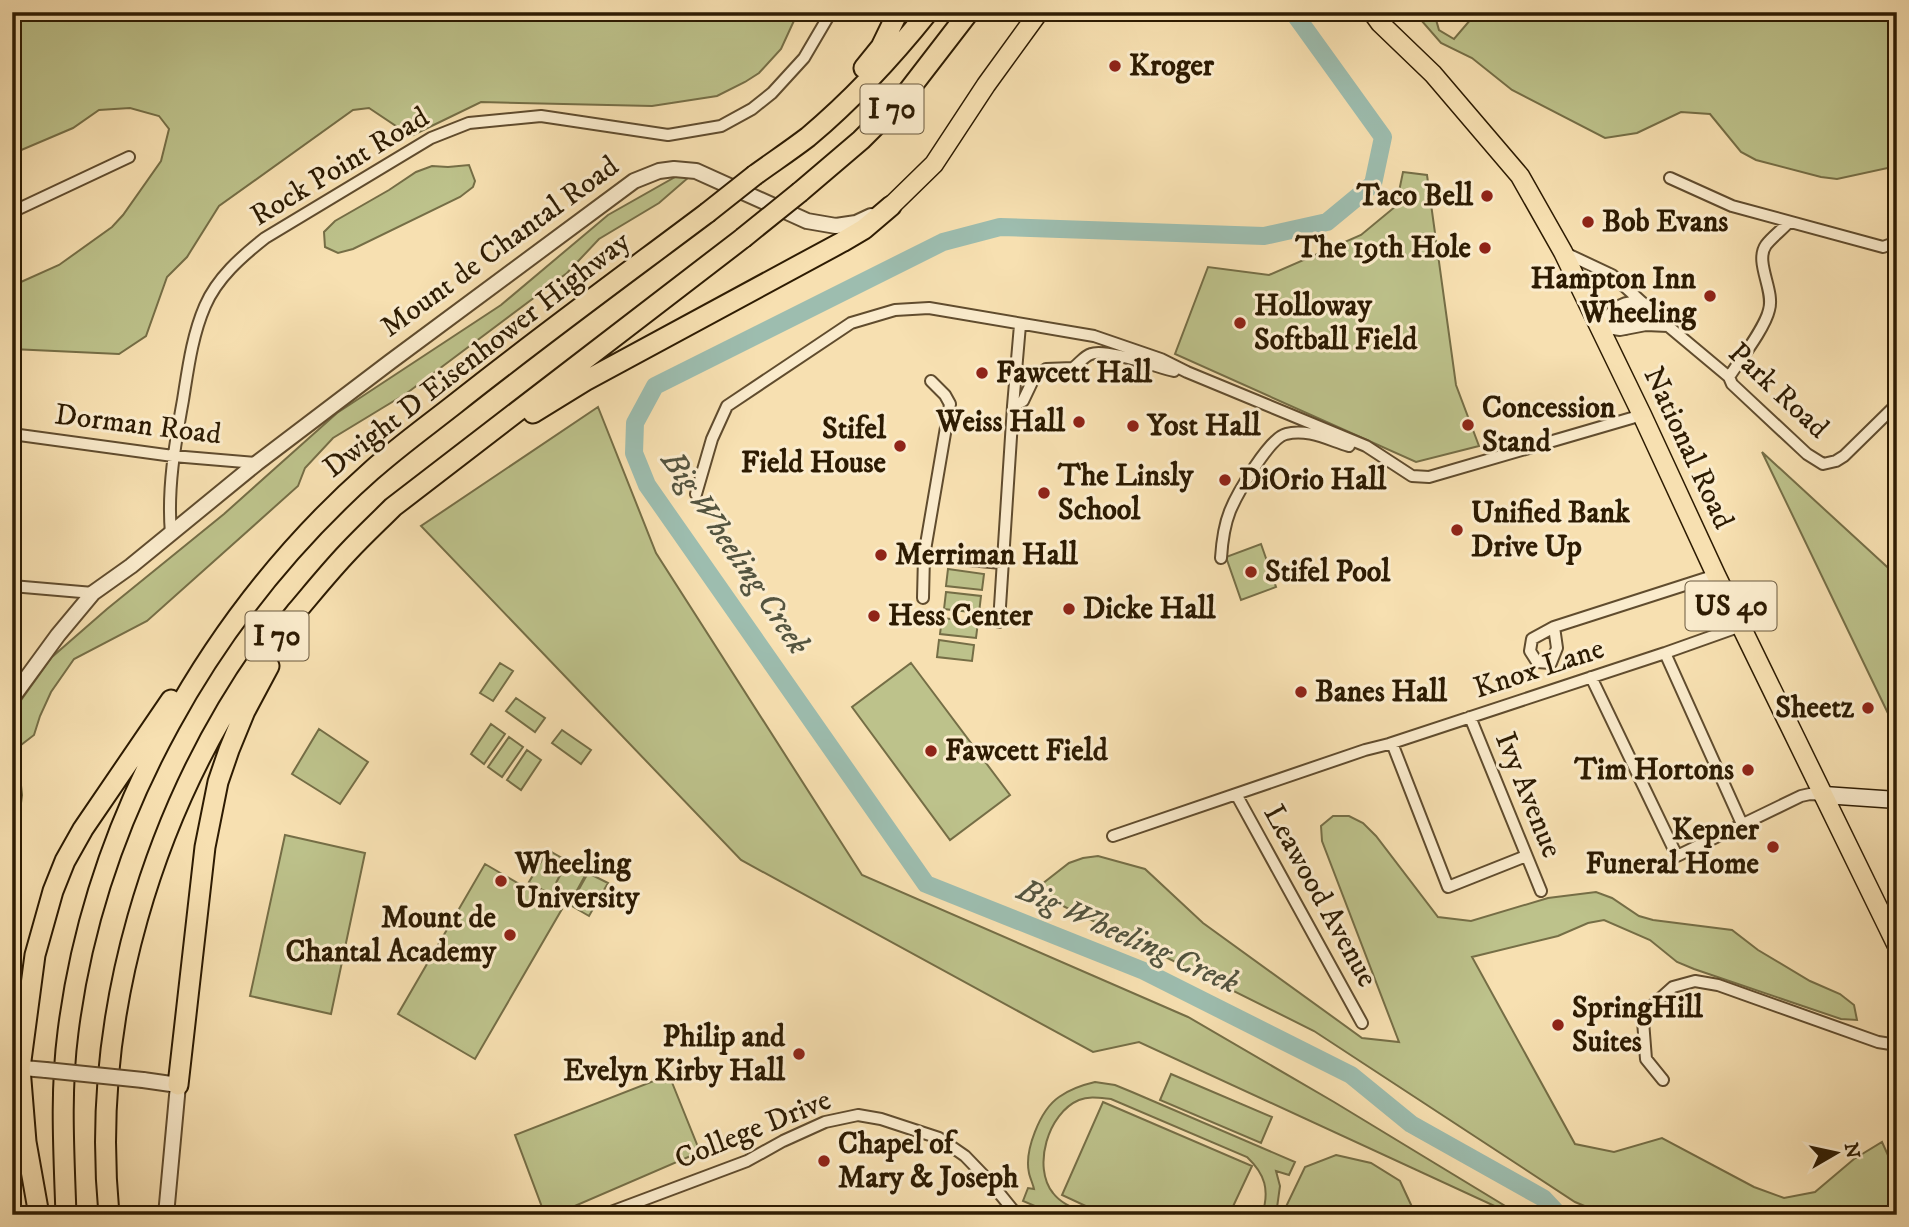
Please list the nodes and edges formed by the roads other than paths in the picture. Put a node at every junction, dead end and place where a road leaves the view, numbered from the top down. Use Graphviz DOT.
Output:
graph roads {
  1 [pos="831,12"];
  2 [pos="898,12"];
  3 [pos="928,12"];
  4 [pos="969,12"];
  5 [pos="1038,12"];
  6 [pos="1372,12"];
  7 [pos="129,157"];
  8 [pos="780,157"];
  9 [pos="1670,178"];
  10 [pos="891,206"];
  11 [pos="12,212"];
  12 [pos="1789,222"];
  13 [pos="1897,242"];
  14 [pos="1563,252"];
  15 [pos="1643,303"];
  16 [pos="1020,325"];
  17 [pos="1668,326"];
  18 [pos="1600,327"];
  19 [pos="1626,329"];
  20 [pos="1187,372"];
  21 [pos="1729,377"];
  22 [pos="931,380"];
  23 [pos="1897,404"];
  24 [pos="1013,406"];
  25 [pos="1642,415"];
  26 [pos="12,434"];
  27 [pos="173,456"];
  28 [pos="1381,456"];
  29 [pos="257,463"];
  30 [pos="443,469"];
  31 [pos="696,494"];
  32 [pos="171,534"];
  33 [pos="924,555"];
  34 [pos="1221,558"];
  35 [pos="1002,563"];
  36 [pos="1716,575"];
  37 [pos="12,586"];
  38 [pos="93,593"];
  39 [pos="308,598"];
  40 [pos="923,598"];
  41 [pos="999,622"];
  42 [pos="1741,626"];
  43 [pos="1554,627"];
  44 [pos="1665,653"];
  45 [pos="199,672"];
  46 [pos="1591,677"];
  47 [pos="12,698"];
  48 [pos="1470,717"];
  49 [pos="1392,743"];
  50 [pos="1236,794"];
  51 [pos="1824,795"];
  52 [pos="1897,800"];
  53 [pos="1742,824"];
  54 [pos="1113,836"];
  55 [pos="1526,856"];
  56 [pos="1541,891"];
  57 [pos="1897,946"];
  58 [pos="1362,1023"];
  59 [pos="1897,1045"];
  60 [pos="16,1068"];
  61 [pos="1663,1080"];
  62 [pos="178,1086"];
  63 [pos="39,1215"];
  64 [pos="66,1215"];
  65 [pos="109,1215"];
  66 [pos="166,1215"];
  67 [pos="603,1215"];
  68 [pos="1017,1215"];
  1 -- 27 [label="street, Rock Point Road"];
  2 -- 8 [label="highway"];
  3 -- 8 [label="highway, Dwight D Eisenhower Highway / I 70"];
  4 -- 30 [label="highway, I 70, bridge"];
  5 -- 10 [label="main road, Mount de Chantal Road"];
  6 -- 14 [label="main road, National Road / US 40"];
  7 -- 11 [label="street"];
  8 -- 45 [label="highway, Dwight D Eisenhower Highway / I 70, bridge"];
  9 -- 12 [label="street"];
  10 -- 29 [label="street, Mount de Chantal Road"];
  10 -- 30 [label="highway"];
  12 -- 13 [label="street"];
  12 -- 21 [label="street"];
  14 -- 15 [label="street, Park Road"];
  14 -- 18 [label="main road, National Road / US 40"];
  15 -- 17 [label="street, Park Road"];
  15 -- 18 [label="street"];
  15 -- 19 [label="street"];
  16 -- 20 [label="street"];
  16 -- 24 [label="street"];
  16 -- 31 [label="street"];
  17 -- 19 [label="street"];
  17 -- 21 [label="street, Park Road"];
  18 -- 19 [label="street"];
  18 -- 25 [label="main road, National Road / US 40"];
  20 -- 24 [label="street"];
  20 -- 28 [label="street"];
  21 -- 23 [label="street, Park Road"];
  22 -- 33 [label="street"];
  24 -- 35 [label="street"];
  25 -- 28 [label="street"];
  25 -- 36 [label="main road, National Road / US 40"];
  26 -- 27 [label="street, Dorman Road"];
  27 -- 29 [label="street, Dorman Road"];
  27 -- 32 [label="street, Rock Point Road"];
  28 -- 34 [label="street"];
  29 -- 32 [label="street, Mount de Chantal Road"];
  30 -- 39 [label="highway, I 70"];
  32 -- 38 [label="street, Mount de Chantal Road"];
  33 -- 35 [label="street"];
  33 -- 40 [label="street"];
  35 -- 41 [label="street"];
  36 -- 42 [label="main road, National Road / US 40"];
  36 -- 43 [label="street"];
  37 -- 38 [label="street"];
  38 -- 47 [label="street, Mount de Chantal Road"];
  39 -- 62 [label="highway"];
  39 -- 65 [label="highway, I 70"];
  42 -- 44 [label="street, Knox Lane"];
  42 -- 51 [label="main road, National Road / US 40"];
  44 -- 46 [label="street, Knox Lane"];
  44 -- 53 [label="street"];
  45 -- 60 [label="highway"];
  45 -- 64 [label="highway, Dwight D Eisenhower Highway / I 70"];
  46 -- 48 [label="street, Knox Lane"];
  46 -- 53 [label="street"];
  48 -- 49 [label="street, Knox Lane"];
  48 -- 55 [label="street, Ivy Avenue"];
  49 -- 50 [label="street, Knox Lane"];
  49 -- 55 [label="street"];
  50 -- 54 [label="street, Knox Lane"];
  50 -- 58 [label="street, Leawood Avenue"];
  51 -- 52 [label="main road"];
  51 -- 53 [label="street"];
  51 -- 57 [label="main road, National Road / US 40"];
  55 -- 56 [label="street, Ivy Avenue"];
  59 -- 61 [label="street"];
  60 -- 62 [label="street, bridge"];
  60 -- 63 [label="highway"];
  62 -- 66 [label="street"];
  67 -- 68 [label="street, College Drive"];
}
